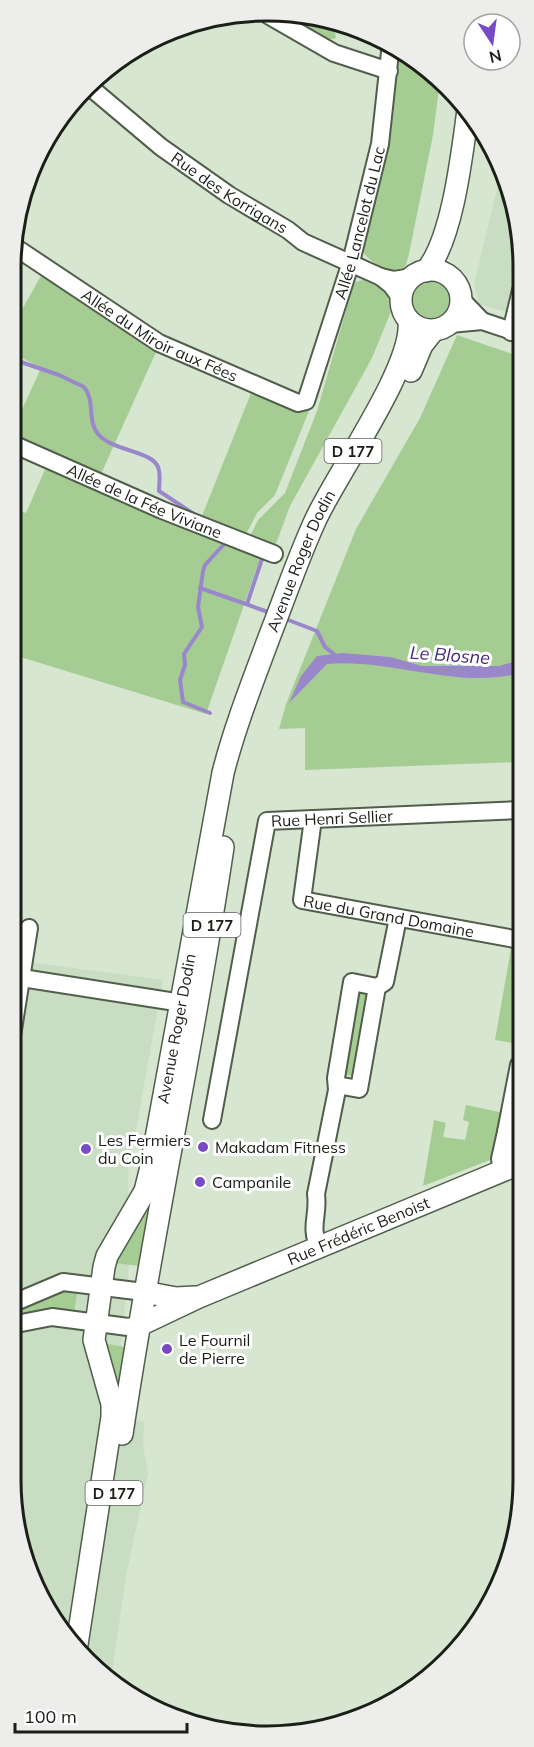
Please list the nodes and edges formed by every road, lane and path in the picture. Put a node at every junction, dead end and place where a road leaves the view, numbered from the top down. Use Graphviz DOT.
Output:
graph roads {
  1 [pos="280,22"];
  2 [pos="390,54"];
  3 [pos="389,71"];
  4 [pos="95,91"];
  5 [pos="466,122"];
  6 [pos="478,140"];
  7 [pos="22,252"];
  8 [pos="351,262"];
  9 [pos="419,274"];
  10 [pos="381,277"];
  11 [pos="453,279"];
  12 [pos="401,298"];
  13 [pos="461,299"];
  14 [pos="409,321"];
  15 [pos="482,321"];
  16 [pos="441,327"];
  17 [pos="513,332"];
  18 [pos="309,398"];
  19 [pos="21,448"];
  20 [pos="274,554"];
  21 [pos="298,581"];
  22 [pos="265,669"];
  23 [pos="513,810"];
  24 [pos="313,819"];
  25 [pos="398,918"];
  26 [pos="29,928"];
  27 [pos="513,939"];
  28 [pos="22,978"];
  29 [pos="21,984"];
  30 [pos="377,987"];
  31 [pos="182,1003"];
  32 [pos="337,1085"];
  33 [pos="513,1096"];
  34 [pos="212,1120"];
  35 [pos="513,1166"];
  36 [pos="513,1166"];
  37 [pos="319,1248"];
  38 [pos="101,1287"];
  39 [pos="144,1292"];
  40 [pos="199,1297"];
  41 [pos="21,1300"];
  42 [pos="95,1322"];
  43 [pos="21,1323"];
  44 [pos="140,1325"];
  45 [pos="78,1637"];
  46 [pos="90,1650"];
  1 -- 3 [label="street"];
  2 -- 3 [label="street, Allée Lancelot du Lac"];
  3 -- 8 [label="street, Allée Lancelot du Lac"];
  4 -- 8 [label="street, Rue des Korrigans"];
  5 -- 9 [label="main road"];
  6 -- 11 [label="main road"];
  7 -- 18 [label="street, Allée du Miroir aux Fées"];
  8 -- 10 [label="street, Rue des Korrigans"];
  8 -- 18 [label="street, Allée Lancelot du Lac"];
  9 -- 10 [label="street, Rue des Korrigans"];
  9 -- 11 [label="main road"];
  9 -- 12 [label="main road"];
  10 -- 12 [label="street, Rue des Korrigans"];
  11 -- 13 [label="main road"];
  12 -- 14 [label="main road"];
  13 -- 15 [label="street"];
  13 -- 16 [label="main road"];
  14 -- 16 [label="main road"];
  14 -- 21 [label="main road, Avenue Roger Dodin / D 177"];
  15 -- 16 [label="street"];
  15 -- 17 [label="street"];
  16 -- 21 [label="main road, Avenue Roger Dodin / D 177"];
  19 -- 20 [label="street, Allée de la Fée Viviane"];
  21 -- 22 [label="main road, Avenue Roger Dodin"];
  22 -- 31 [label="main road, Avenue Roger Dodin / D 177"];
  22 -- 39 [label="main road, Avenue Roger Dodin / D 177"];
  23 -- 24 [label="street, Rue Henri Sellier"];
  24 -- 25 [label="street, Rue du Grand Domaine"];
  24 -- 34 [label="street, Rue Henri Sellier"];
  25 -- 27 [label="street, Rue du Grand Domaine"];
  25 -- 30 [label="street"];
  26 -- 28 [label="street"];
  28 -- 29 [label="street"];
  28 -- 31 [label="street"];
  30 -- 32 [label="street"];
  30 -- 32 [label="street"];
  31 -- 38 [label="main road, Avenue Roger Dodin / D 177"];
  32 -- 37 [label="street"];
  33 -- 35 [label="street"];
  36 -- 37 [label="main road, Rue Frédéric Benoist"];
  37 -- 40 [label="main road, Rue Frédéric Benoist"];
  38 -- 39 [label="street"];
  38 -- 41 [label="street"];
  38 -- 42 [label="main road, Avenue Roger Dodin / D 177"];
  39 -- 40 [label="main road, Rue Frédéric Benoist"];
  39 -- 44 [label="main road, Avenue Roger Dodin / D 177"];
  40 -- 44 [label="main road, Rue Frédéric Benoist"];
  42 -- 43 [label="street"];
  42 -- 44 [label="street"];
  42 -- 45 [label="main road, Avenue Roger Dodin / D 177"];
  44 -- 46 [label="main road, Avenue Roger Dodin / D 177"];
}
